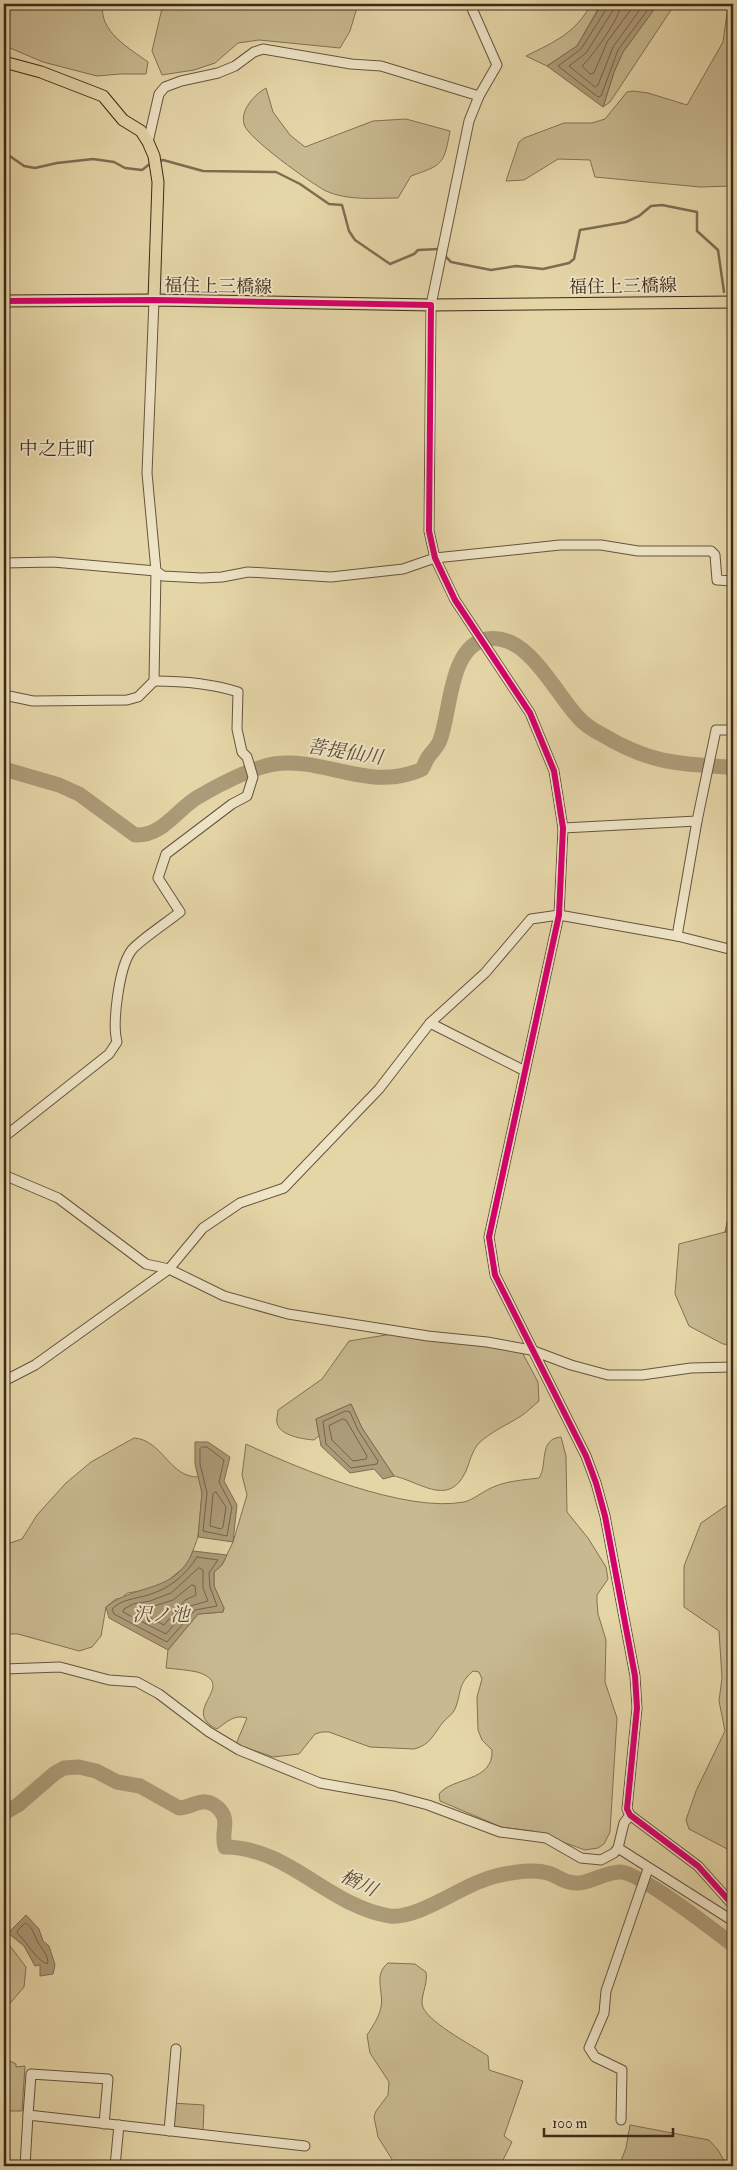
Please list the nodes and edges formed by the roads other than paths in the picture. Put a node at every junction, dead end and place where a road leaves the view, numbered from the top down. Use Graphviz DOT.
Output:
graph roads {
  1 [pos="470,4"];
  2 [pos="4,62"];
  3 [pos="479,96"];
  4 [pos="148,142"];
  5 [pos="154,300"];
  6 [pos="4,301"];
  7 [pos="733,302"];
  8 [pos="431,305"];
  9 [pos="435,558"];
  10 [pos="4,563"];
  11 [pos="156,571"];
  12 [pos="733,581"];
  13 [pos="154,681"];
  14 [pos="4,695"];
  15 [pos="733,730"];
  16 [pos="697,821"];
  17 [pos="563,828"];
  18 [pos="559,915"];
  19 [pos="677,936"];
  20 [pos="733,950"];
  21 [pos="430,1023"];
  22 [pos="525,1071"];
  23 [pos="4,1137"];
  24 [pos="4,1175"];
  25 [pos="169,1269"];
  26 [pos="531,1350"];
  27 [pos="733,1367"];
  28 [pos="4,1381"];
  29 [pos="4,1669"];
  30 [pos="630,1815"];
  31 [pos="618,1848"];
  32 [pos="648,1869"];
  33 [pos="733,1905"];
  34 [pos="733,1921"];
  35 [pos="176,2048"];
  36 [pos="28,2115"];
  37 [pos="621,2120"];
  38 [pos="104,2124"];
  39 [pos="119,2125"];
  40 [pos="169,2131"];
  41 [pos="305,2146"];
  42 [pos="24,2166"];
  43 [pos="115,2166"];
  1 -- 3 [label="street"];
  2 -- 4 [label="main road, 福住上三橋線"];
  3 -- 4 [label="street"];
  3 -- 8 [label="street"];
  4 -- 5 [label="main road, 福住上三橋線"];
  5 -- 6 [label="main road, 福住上三橋線"];
  5 -- 8 [label="main road, 福住上三橋線"];
  5 -- 11 [label="street"];
  7 -- 8 [label="main road, 福住上三橋線"];
  8 -- 9 [label="street"];
  9 -- 11 [label="street"];
  9 -- 12 [label="street"];
  9 -- 17 [label="street"];
  10 -- 11 [label="street"];
  11 -- 13 [label="street"];
  13 -- 14 [label="street"];
  13 -- 23 [label="street"];
  15 -- 16 [label="street"];
  16 -- 17 [label="street"];
  16 -- 19 [label="street"];
  17 -- 18 [label="street"];
  18 -- 19 [label="street"];
  18 -- 21 [label="street"];
  18 -- 22 [label="street"];
  19 -- 20 [label="street"];
  21 -- 22 [label="street"];
  21 -- 25 [label="street"];
  22 -- 26 [label="street"];
  24 -- 25 [label="street"];
  25 -- 26 [label="street"];
  25 -- 28 [label="street"];
  26 -- 27 [label="street"];
  26 -- 30 [label="street"];
  29 -- 31 [label="street"];
  30 -- 31 [label="street"];
  30 -- 33 [label="street"];
  31 -- 32 [label="street"];
  32 -- 34 [label="street"];
  32 -- 37 [label="street"];
  35 -- 40 [label="street"];
  36 -- 38 [label="street"];
  36 -- 38 [label="street"];
  36 -- 42 [label="street"];
  38 -- 39 [label="street"];
  39 -- 40 [label="street"];
  39 -- 43 [label="street"];
  40 -- 41 [label="street"];
}
